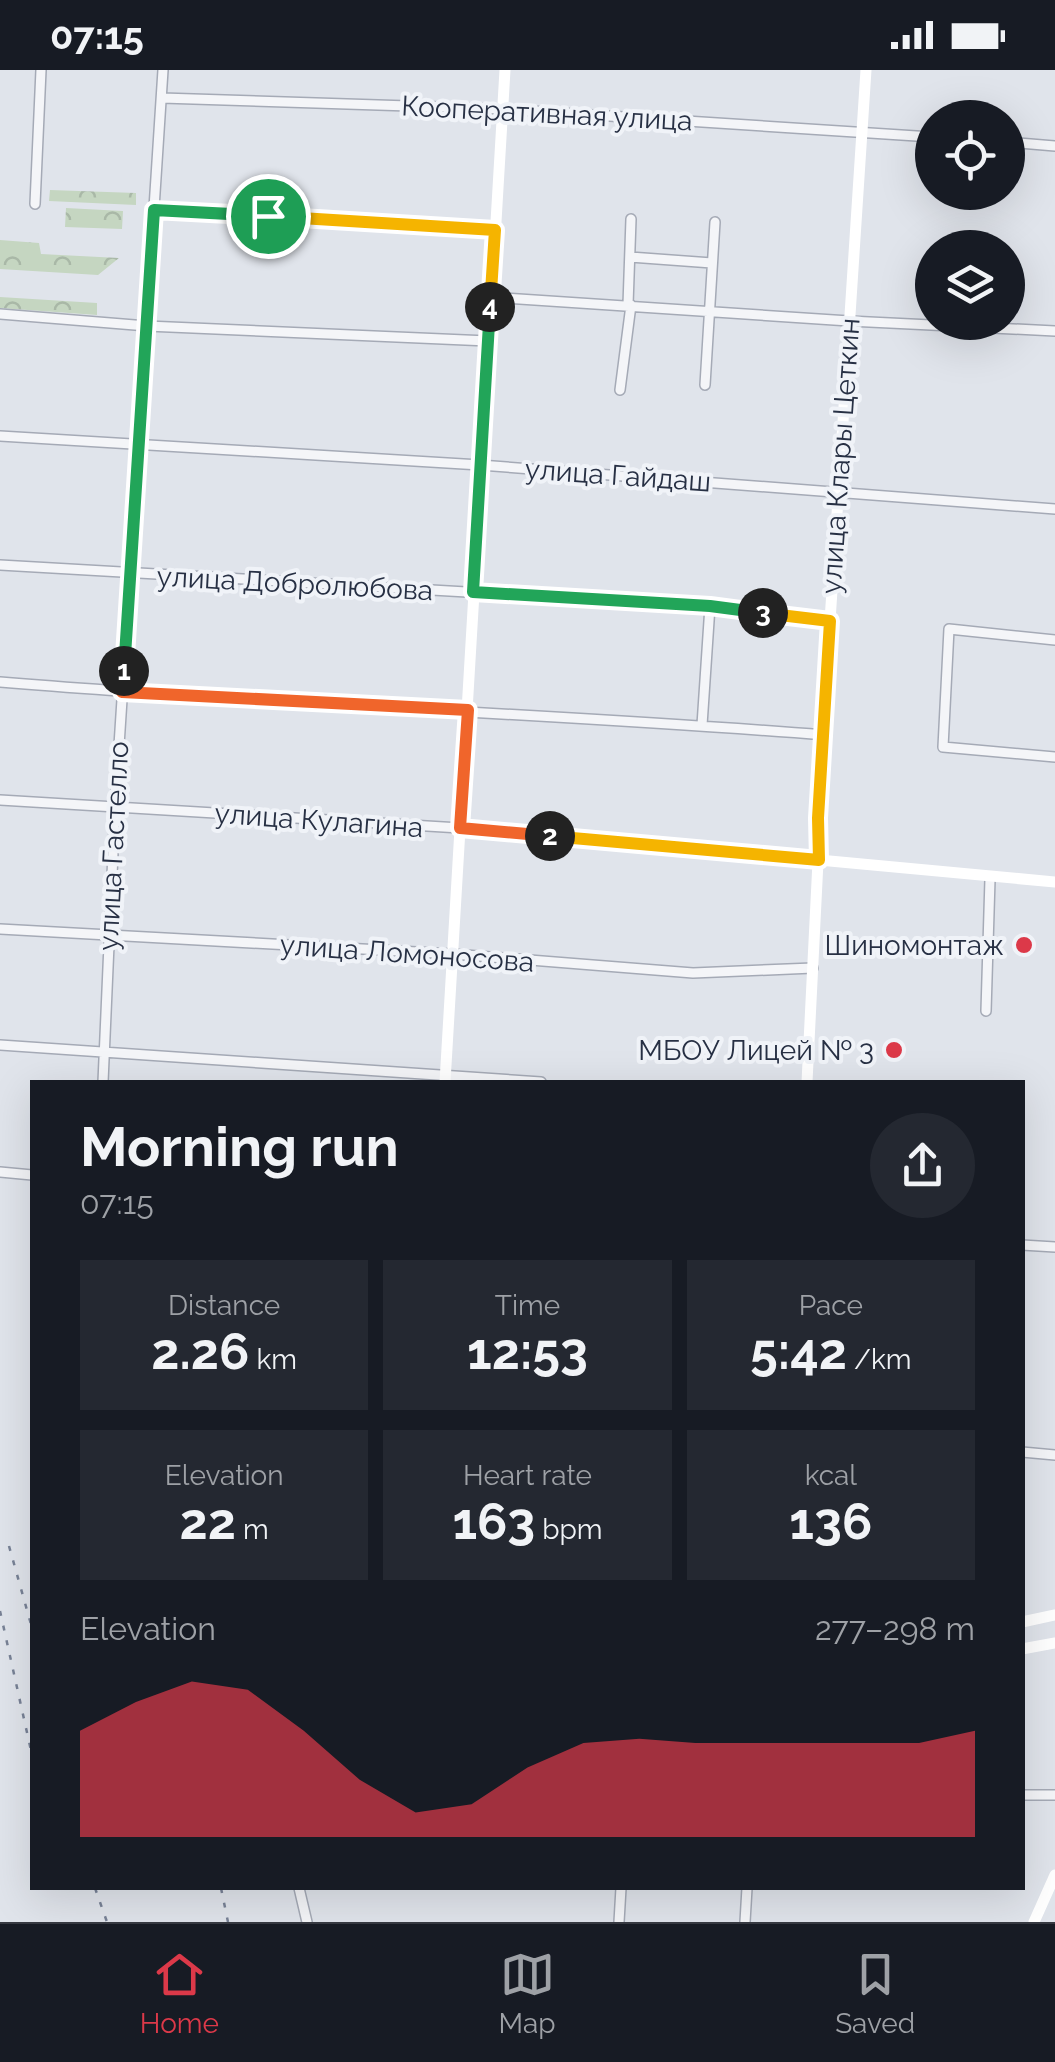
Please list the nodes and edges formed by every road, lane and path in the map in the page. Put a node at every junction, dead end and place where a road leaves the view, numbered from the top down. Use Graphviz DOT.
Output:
graph roads {
  1 [pos="41,70"];
  2 [pos="163,70"];
  3 [pos="505,70"];
  4 [pos="866,70"];
  5 [pos="162,98"];
  6 [pos="502,108"];
  7 [pos="862,132"];
  8 [pos="915,136"];
  9 [pos="1025,143"];
  10 [pos="1055,146"];
  11 [pos="35,204"];
  12 [pos="154,210"];
  13 [pos="630,218"];
  14 [pos="714,222"];
  15 [pos="495,230"];
  16 [pos="630,257"];
  17 [pos="712,263"];
  18 [pos="490,297"];
  19 [pos="630,305"];
  20 [pos="709,310"];
  21 [pos="0,314"];
  22 [pos="849,321"];
  23 [pos="147,326"];
  24 [pos="1055,331"];
  25 [pos="488,341"];
  26 [pos="705,385"];
  27 [pos="620,390"];
  28 [pos="0,436"];
  29 [pos="141,444"];
  30 [pos="480,465"];
  31 [pos="838,491"];
  32 [pos="1055,509"];
  33 [pos="0,565"];
  34 [pos="129,575"];
  35 [pos="473,592"];
  36 [pos="710,606"];
  37 [pos="830,621"];
  38 [pos="1055,640"];
  39 [pos="0,682"];
  40 [pos="122,692"];
  41 [pos="468,710"];
  42 [pos="702,725"];
  43 [pos="824,735"];
  44 [pos="1055,757"];
  45 [pos="0,800"];
  46 [pos="115,807"];
  47 [pos="460,828"];
  48 [pos="819,860"];
  49 [pos="990,878"];
  50 [pos="1055,882"];
  51 [pos="0,929"];
  52 [pos="108,935"];
  53 [pos="453,954"];
  54 [pos="813,968"];
  55 [pos="986,1011"];
  56 [pos="0,1045"];
  57 [pos="102,1052"];
  58 [pos="446,1078"];
  59 [pos="103,1080"];
  60 [pos="494,1080"];
  61 [pos="807,1080"];
  62 [pos="0,1172"];
  63 [pos="30,1175"];
  64 [pos="1025,1244"];
  65 [pos="1055,1247"];
  66 [pos="1025,1452"];
  67 [pos="1055,1455"];
  68 [pos="1055,1616"];
  69 [pos="1025,1621"];
  70 [pos="1055,1643"];
  71 [pos="1025,1648"];
  72 [pos="1025,1794"];
  73 [pos="1055,1795"];
  74 [pos="1055,1874"];
  75 [pos="299,1890"];
  76 [pos="622,1890"];
  77 [pos="747,1890"];
  78 [pos="307,1922"];
  79 [pos="619,1922"];
  80 [pos="744,1922"];
  81 [pos="1034,1922"];
  1 -- 11 [label="street"];
  2 -- 5 [label="street, улица Гастелло"];
  3 -- 6 [label="street"];
  4 -- 7 [label="street, улица Клары Цеткин"];
  5 -- 6 [label="street, Кооперативная улица"];
  5 -- 12 [label="street, улица Гастелло"];
  6 -- 7 [label="street, Кооперативная улица"];
  6 -- 15 [label="street"];
  7 -- 8 [label="street, Кооперативная улица"];
  7 -- 22 [label="street, улица Клары Цеткин"];
  9 -- 10 [label="street"];
  12 -- 15 [label="street"];
  12 -- 23 [label="street, улица Гастелло"];
  13 -- 16 [label="street"];
  14 -- 17 [label="street"];
  15 -- 18 [label="street"];
  16 -- 17 [label="street"];
  16 -- 19 [label="street"];
  17 -- 20 [label="street"];
  18 -- 19 [label="street"];
  18 -- 25 [label="street"];
  19 -- 20 [label="street"];
  19 -- 27 [label="street"];
  20 -- 22 [label="street"];
  20 -- 26 [label="street"];
  21 -- 23 [label="street"];
  22 -- 24 [label="street"];
  22 -- 31 [label="street, улица Клары Цеткин"];
  23 -- 25 [label="street"];
  23 -- 29 [label="street, улица Гастелло"];
  25 -- 30 [label="street"];
  28 -- 29 [label="street, улица Гайдаш"];
  29 -- 30 [label="street, улица Гайдаш"];
  29 -- 34 [label="street, улица Гастелло"];
  30 -- 31 [label="street, улица Гайдаш"];
  30 -- 35 [label="street"];
  31 -- 32 [label="street, улица Гайдаш"];
  31 -- 37 [label="street, улица Клары Цеткин"];
  33 -- 34 [label="street, улица Добролюбова"];
  34 -- 35 [label="street, улица Добролюбова"];
  34 -- 40 [label="street, улица Гастелло"];
  35 -- 36 [label="street, улица Добролюбова"];
  35 -- 41 [label="street"];
  36 -- 37 [label="street, улица Добролюбова"];
  36 -- 42 [label="street"];
  37 -- 43 [label="street, улица Клары Цеткин"];
  38 -- 44 [label="street"];
  39 -- 40 [label="street"];
  40 -- 41 [label="street"];
  40 -- 46 [label="street, улица Гастелло"];
  41 -- 42 [label="street"];
  41 -- 47 [label="street"];
  42 -- 43 [label="street"];
  43 -- 48 [label="street, улица Клары Цеткин"];
  45 -- 46 [label="street, улица Кулагина"];
  46 -- 47 [label="street, улица Кулагина"];
  46 -- 52 [label="street, улица Гастелло"];
  47 -- 48 [label="street, улица Кулагина"];
  47 -- 53 [label="street"];
  48 -- 49 [label="street, улица Кулагина"];
  48 -- 54 [label="street, улица Клары Цеткин"];
  49 -- 50 [label="street, улица Кулагина"];
  49 -- 55 [label="street"];
  51 -- 52 [label="street, улица Ломоносова"];
  52 -- 53 [label="street, улица Ломоносова"];
  52 -- 57 [label="street, улица Гастелло"];
  53 -- 54 [label="street, улица Ломоносова"];
  53 -- 58 [label="street"];
  54 -- 61 [label="street, улица Клары Цеткин"];
  56 -- 57 [label="street"];
  57 -- 58 [label="street"];
  57 -- 59 [label="street, улица Гастелло"];
  58 -- 60 [label="street"];
  62 -- 63 [label="street"];
  64 -- 65 [label="street"];
  66 -- 67 [label="street"];
  68 -- 69 [label="street"];
  70 -- 71 [label="street"];
  72 -- 73 [label="street"];
  74 -- 81 [label="street"];
  75 -- 78 [label="street"];
  76 -- 79 [label="street"];
  77 -- 80 [label="street"];
}
